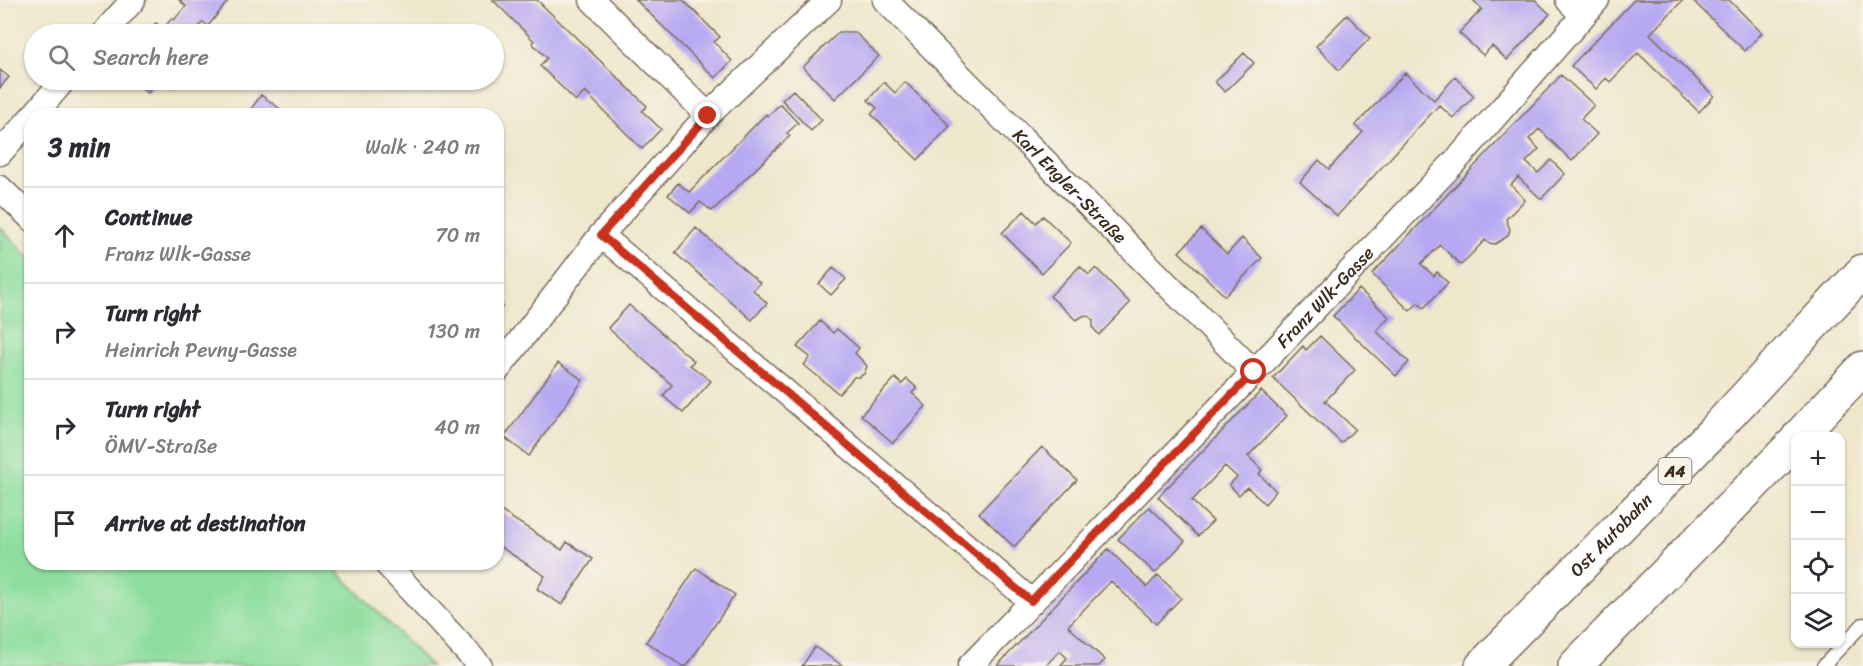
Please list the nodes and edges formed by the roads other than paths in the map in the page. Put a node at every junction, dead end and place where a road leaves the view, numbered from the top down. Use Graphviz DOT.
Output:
graph roads {
  1 [pos="133,0"];
  2 [pos="592,0"];
  3 [pos="829,0"];
  4 [pos="885,0"];
  5 [pos="1582,5"];
  6 [pos="112,24"];
  7 [pos="55,90"];
  8 [pos="39,108"];
  9 [pos="708,116"];
  10 [pos="24,125"];
  11 [pos="0,153"];
  12 [pos="0,188"];
  13 [pos="24,211"];
  14 [pos="601,235"];
  15 [pos="1863,271"];
  16 [pos="504,362"];
  17 [pos="1863,368"];
  18 [pos="1254,372"];
  19 [pos="1803,432"];
  20 [pos="1791,446"];
  21 [pos="392,570"];
  22 [pos="1031,601"];
  23 [pos="1863,624"];
  24 [pos="480,666"];
  25 [pos="969,666"];
  26 [pos="1482,666"];
  27 [pos="1575,666"];
  28 [pos="1823,666"];
  1 -- 6 [label="street"];
  2 -- 9 [label="street"];
  3 -- 9 [label="street"];
  4 -- 18 [label="street, Karl Engler-Straße"];
  5 -- 18 [label="street, Franz Wlk-Gasse"];
  7 -- 8 [label="street"];
  9 -- 14 [label="street"];
  10 -- 11 [label="street"];
  12 -- 13 [label="street"];
  14 -- 16 [label="street"];
  14 -- 22 [label="street"];
  15 -- 26 [label="highway, Ost Autobahn / A4"];
  17 -- 19 [label="highway"];
  18 -- 22 [label="street, Franz Wlk-Gasse"];
  20 -- 27 [label="highway"];
  21 -- 24 [label="street"];
  22 -- 25 [label="street, Franz Wlk-Gasse"];
  23 -- 28 [label="lane"];
}
